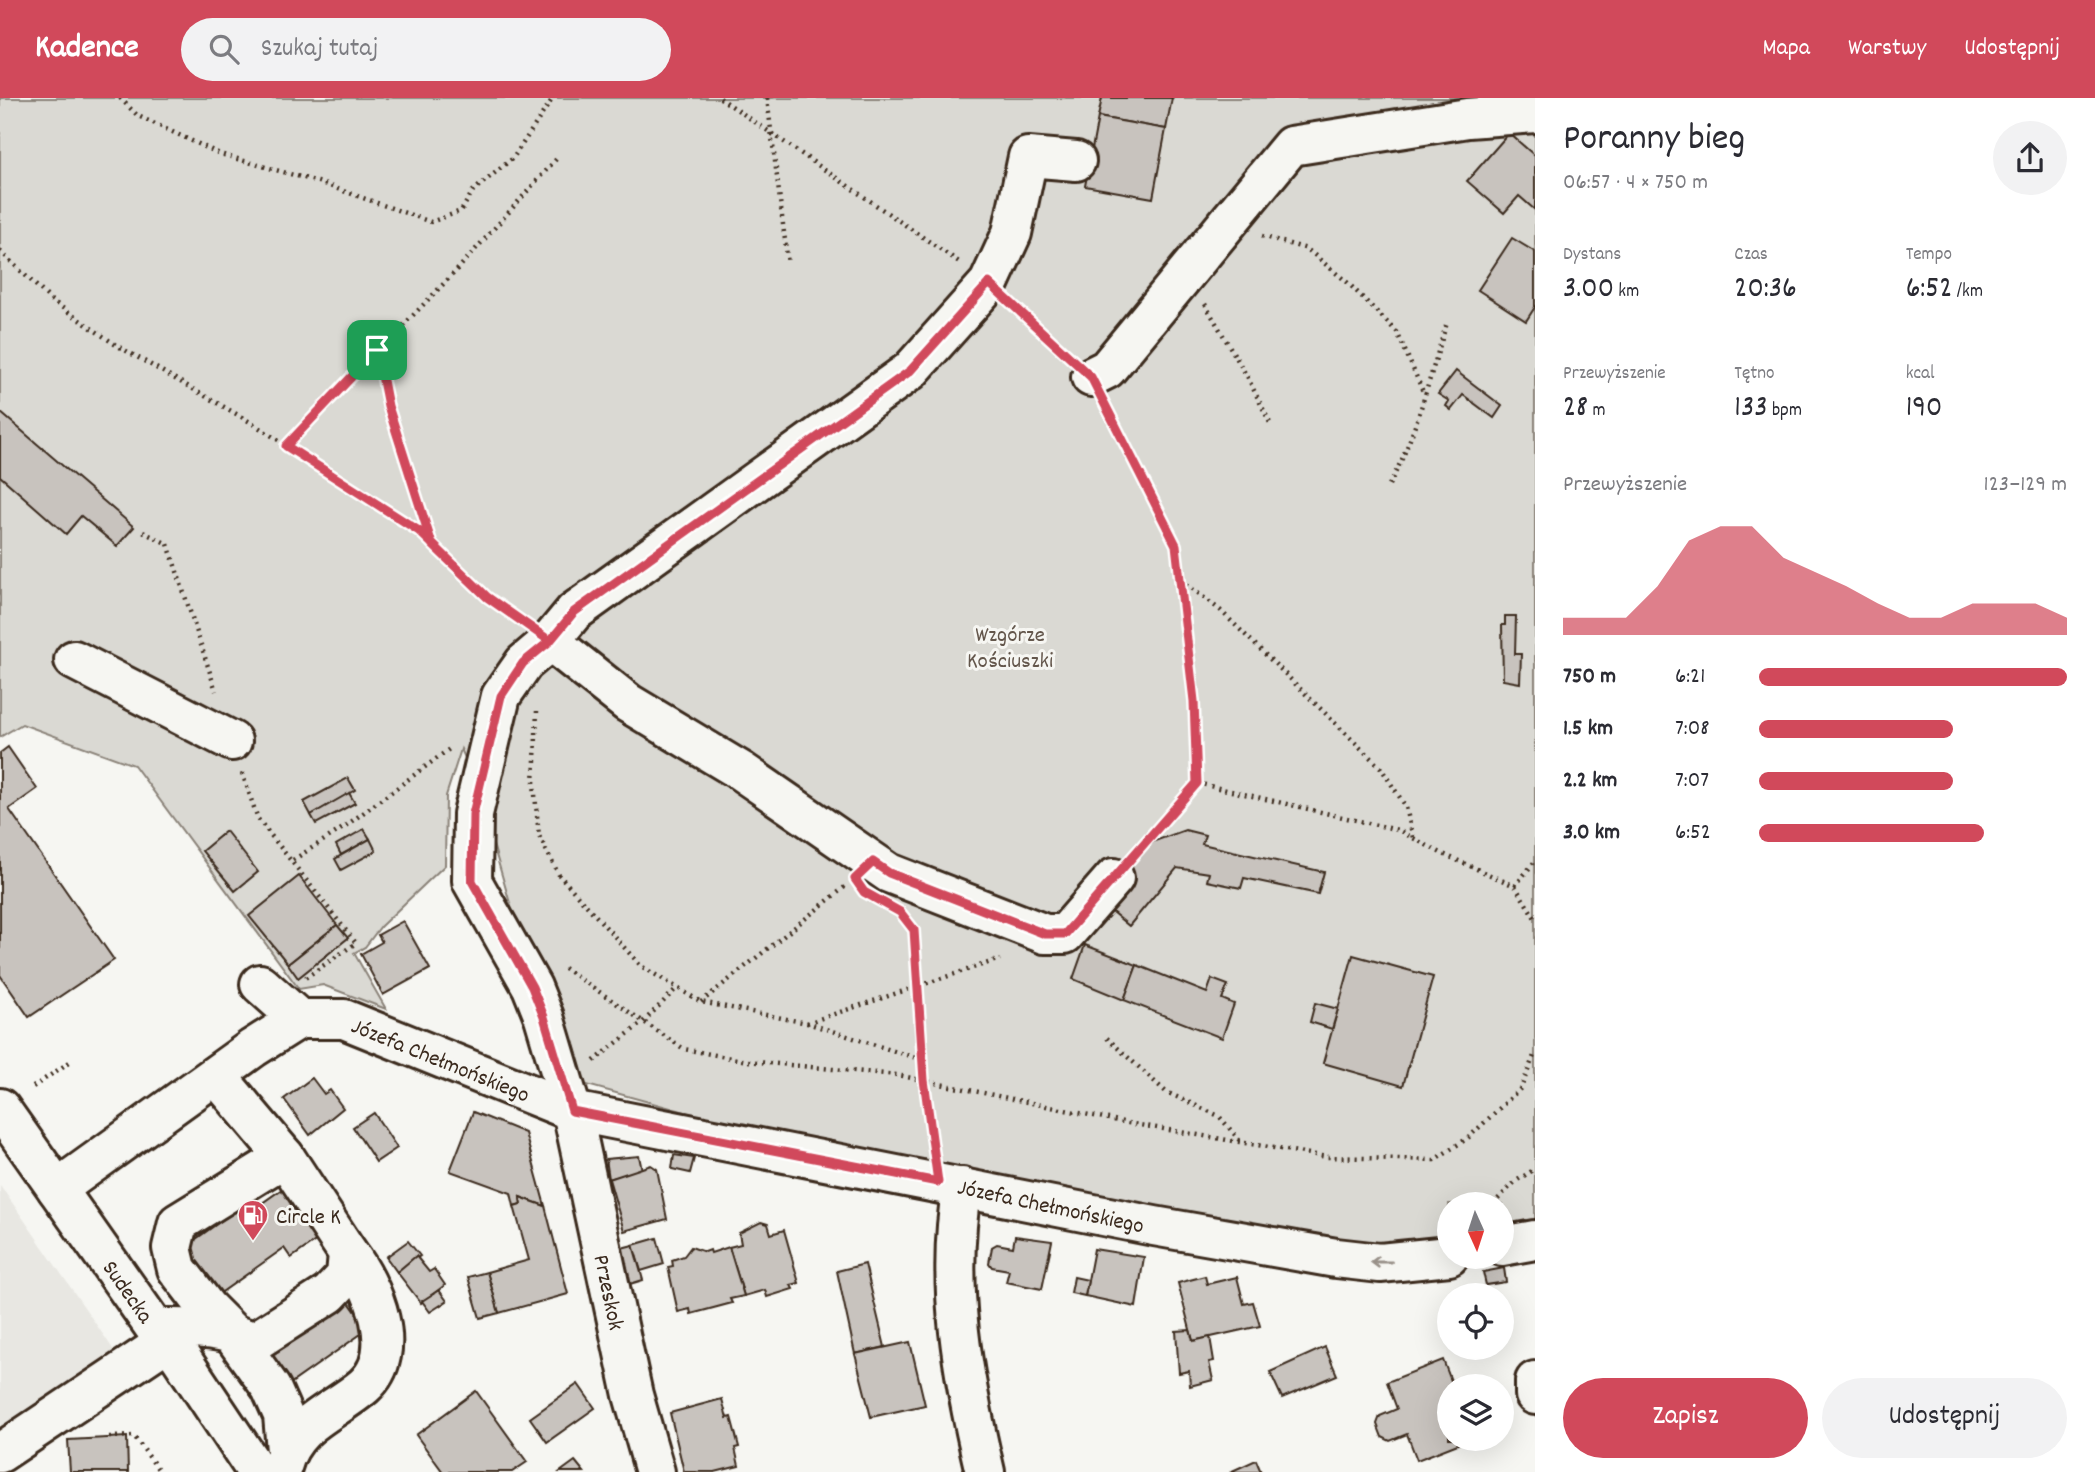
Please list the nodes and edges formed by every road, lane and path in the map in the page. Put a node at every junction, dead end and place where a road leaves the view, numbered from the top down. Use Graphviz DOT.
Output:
graph roads {
  1 [pos="120,98"];
  2 [pos="553,98"];
  3 [pos="720,98"];
  4 [pos="767,98"];
  5 [pos="1535,113"];
  6 [pos="774,136"];
  7 [pos="558,157"];
  8 [pos="1076,161"];
  9 [pos="1221,231"];
  10 [pos="0,251"];
  11 [pos="788,264"];
  12 [pos="1185,274"];
  13 [pos="989,283"];
  14 [pos="1447,323"];
  15 [pos="377,350"];
  16 [pos="1091,377"];
  17 [pos="1424,394"];
  18 [pos="1270,423"];
  19 [pos="286,446"];
  20 [pos="1389,485"];
  21 [pos="143,532"];
  22 [pos="432,544"];
  23 [pos="1180,579"];
  24 [pos="550,641"];
  25 [pos="202,651"];
  26 [pos="74,660"];
  27 [pos="537,708"];
  28 [pos="232,741"];
  29 [pos="453,747"];
  30 [pos="1197,783"];
  31 [pos="1413,838"];
  32 [pos="1535,861"];
  33 [pos="873,862"];
  34 [pos="1114,878"];
  35 [pos="1515,886"];
  36 [pos="900,912"];
  37 [pos="1535,918"];
  38 [pos="1000,959"];
  39 [pos="558,963"];
  40 [pos="303,979"];
  41 [pos="260,984"];
  42 [pos="919,986"];
  43 [pos="677,988"];
  44 [pos="701,1002"];
  45 [pos="299,1019"];
  46 [pos="643,1022"];
  47 [pos="807,1023"];
  48 [pos="1107,1038"];
  49 [pos="1535,1053"];
  50 [pos="922,1060"];
  51 [pos="71,1061"];
  52 [pos="216,1075"];
  53 [pos="924,1080"];
  54 [pos="33,1087"];
  55 [pos="567,1097"];
  56 [pos="0,1108"];
  57 [pos="1242,1142"];
  58 [pos="285,1157"];
  59 [pos="1535,1163"];
  60 [pos="1535,1169"];
  61 [pos="1529,1173"];
  62 [pos="950,1185"];
  63 [pos="57,1189"];
  64 [pos="1505,1192"];
  65 [pos="1535,1240"];
  66 [pos="1514,1244"];
  67 [pos="348,1253"];
  68 [pos="1437,1257"];
  69 [pos="230,1331"];
  70 [pos="162,1334"];
  71 [pos="1535,1381"];
  72 [pos="1535,1395"];
  73 [pos="109,1437"];
  74 [pos="0,1453"];
  75 [pos="275,1465"];
  76 [pos="160,1472"];
  77 [pos="655,1472"];
  78 [pos="985,1472"];
  1 -- 2 [label="path"];
  3 -- 6 [label="path"];
  4 -- 6 [label="path"];
  5 -- 9 [label="street"];
  6 -- 11 [label="path"];
  6 -- 13 [label="path"];
  7 -- 15 [label="path"];
  8 -- 13 [label="street"];
  9 -- 12 [label="street"];
  9 -- 17 [label="path"];
  10 -- 19 [label="path"];
  12 -- 16 [label="street"];
  12 -- 18 [label="path"];
  13 -- 16 [label="path"];
  13 -- 24 [label="street"];
  14 -- 17 [label="path"];
  15 -- 19 [label="path"];
  15 -- 22 [label="path"];
  16 -- 23 [label="path"];
  17 -- 20 [label="path"];
  19 -- 22 [label="path"];
  21 -- 25 [label="path"];
  22 -- 24 [label="path"];
  23 -- 30 [label="path"];
  23 -- 31 [label="path"];
  24 -- 33 [label="street"];
  24 -- 55 [label="street"];
  26 -- 28 [label="street"];
  27 -- 43 [label="path"];
  29 -- 40 [label="path"];
  30 -- 31 [label="path"];
  30 -- 34 [label="path"];
  31 -- 35 [label="path"];
  32 -- 35 [label="path"];
  33 -- 34 [label="street"];
  33 -- 44 [label="path"];
  35 -- 37 [label="path"];
  36 -- 42 [label="path"];
  38 -- 42 [label="path"];
  39 -- 46 [label="path"];
  41 -- 45 [label="street"];
  42 -- 47 [label="path"];
  42 -- 50 [label="path"];
  43 -- 44 [label="path"];
  43 -- 46 [label="path"];
  44 -- 47 [label="path"];
  45 -- 52 [label="street"];
  45 -- 55 [label="street, Józefa Chełmońskiego"];
  46 -- 53 [label="path"];
  46 -- 55 [label="path"];
  47 -- 50 [label="path"];
  48 -- 57 [label="path"];
  49 -- 57 [label="path"];
  50 -- 53 [label="path"];
  51 -- 54 [label="path"];
  52 -- 58 [label="street"];
  52 -- 63 [label="street"];
  53 -- 57 [label="path"];
  53 -- 62 [label="path"];
  55 -- 62 [label="street, Józefa Chełmońskiego"];
  55 -- 77 [label="street, Przeskok"];
  56 -- 63 [label="street, Sudecka"];
  58 -- 67 [label="street"];
  58 -- 69 [label="street"];
  59 -- 61 [label="path"];
  60 -- 61 [label="path"];
  61 -- 64 [label="path"];
  68 -- 62 [label="street, Józefa Chełmońskiego, one-way"];
  62 -- 78 [label="street"];
  63 -- 70 [label="street, Sudecka"];
  65 -- 66 [label="street"];
  67 -- 69 [label="street"];
  67 -- 75 [label="street"];
  69 -- 70 [label="street"];
  69 -- 75 [label="street"];
  70 -- 74 [label="street"];
  70 -- 75 [label="street, Sudecka"];
  71 -- 72 [label="street"];
  73 -- 76 [label="path"];
}
